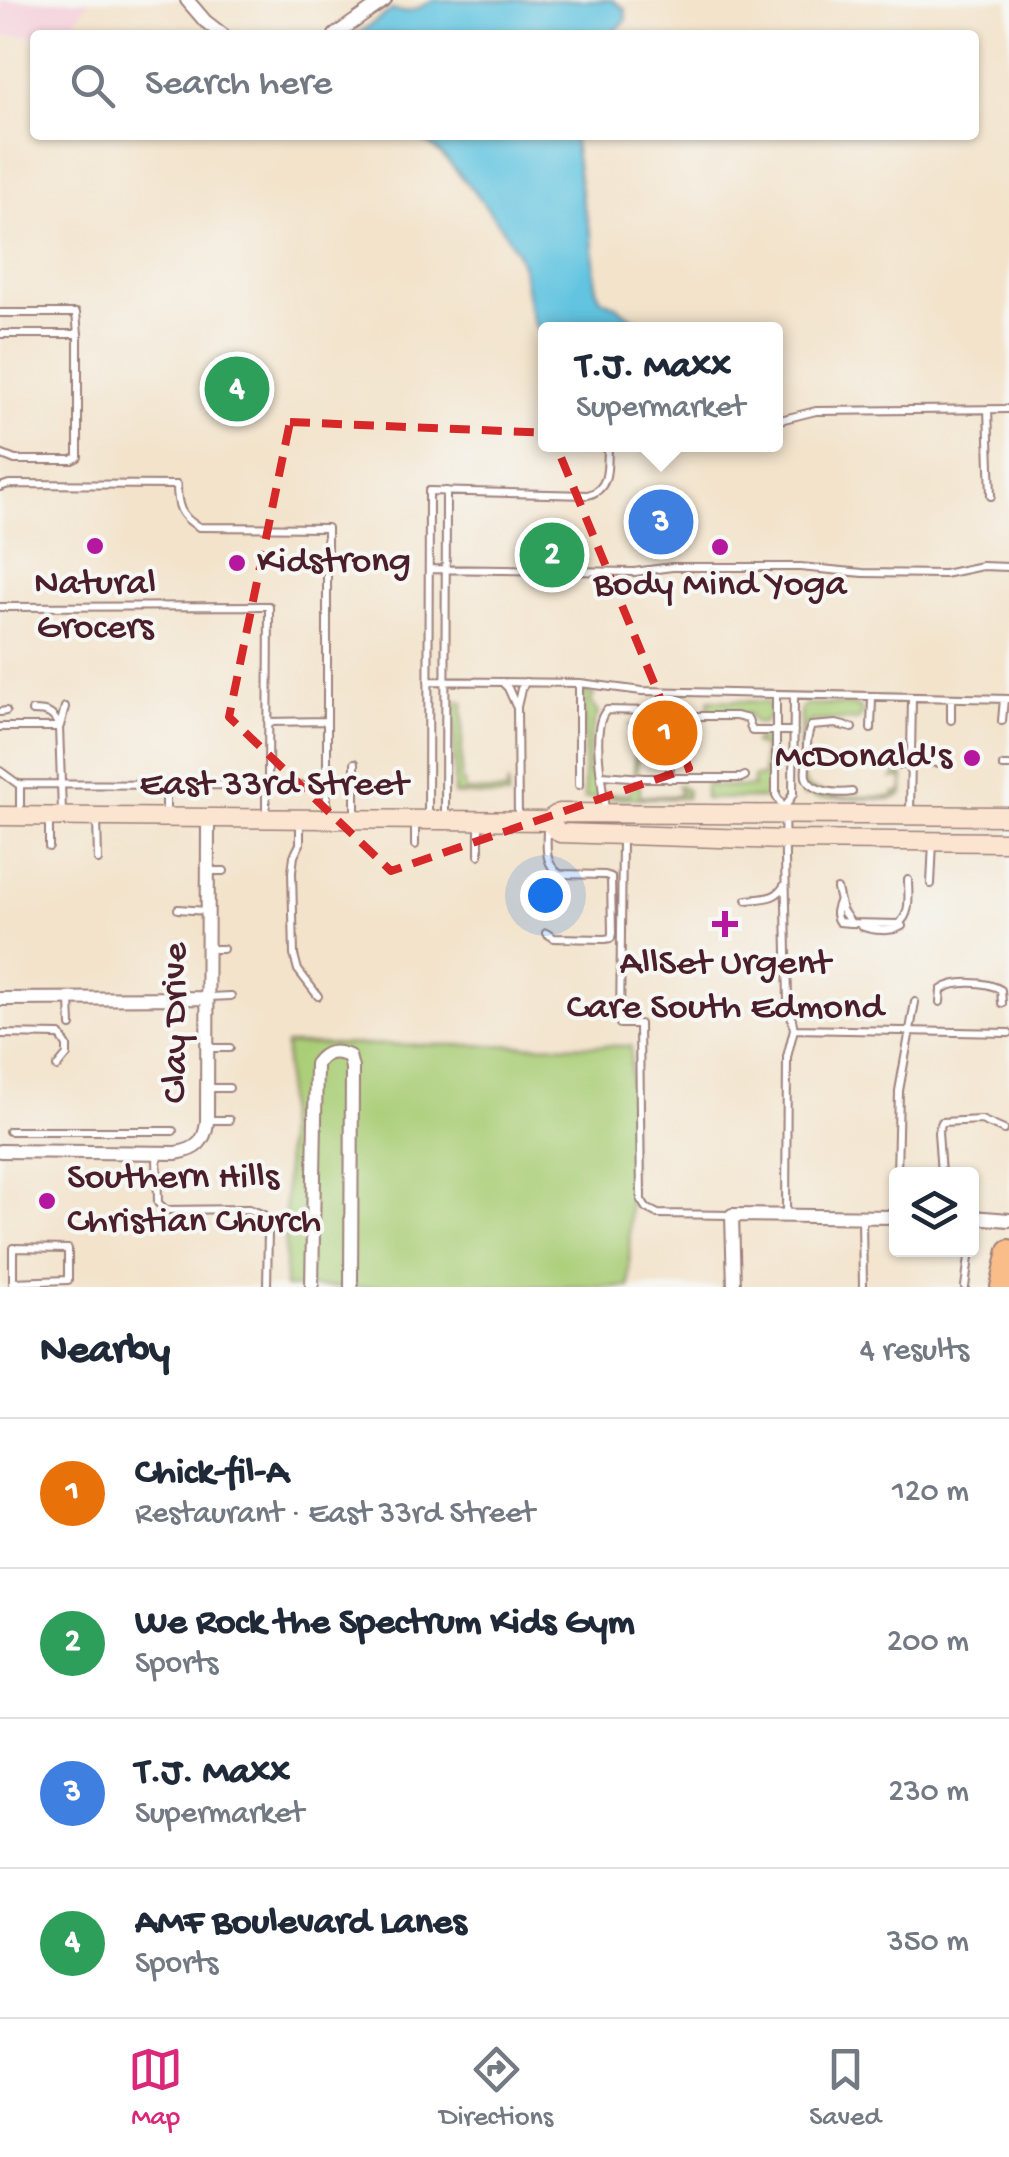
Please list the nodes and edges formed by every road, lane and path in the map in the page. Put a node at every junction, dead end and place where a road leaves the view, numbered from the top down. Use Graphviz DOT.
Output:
graph roads {
  1 [pos="187,0"];
  2 [pos="385,0"];
  3 [pos="217,30"];
  4 [pos="343,30"];
  5 [pos="0,313"];
  6 [pos="0,334"];
  7 [pos="78,334"];
  8 [pos="988,409"];
  9 [pos="1009,409"];
  10 [pos="783,419"];
  11 [pos="607,452"];
  12 [pos="0,454"];
  13 [pos="0,486"];
  14 [pos="446,491"];
  15 [pos="991,496"];
  16 [pos="1009,567"];
  17 [pos="428,569"];
  18 [pos="446,570"];
  19 [pos="0,607"];
  20 [pos="428,681"];
  21 [pos="446,682"];
  22 [pos="502,682"];
  23 [pos="526,682"];
  24 [pos="579,683"];
  25 [pos="776,694"];
  26 [pos="794,696"];
  27 [pos="872,698"];
  28 [pos="912,698"];
  29 [pos="951,698"];
  30 [pos="1006,699"];
  31 [pos="64,706"];
  32 [pos="517,707"];
  33 [pos="32,711"];
  34 [pos="951,720"];
  35 [pos="327,721"];
  36 [pos="1002,721"];
  37 [pos="268,722"];
  38 [pos="0,728"];
  39 [pos="59,728"];
  40 [pos="852,728"];
  41 [pos="872,728"];
  42 [pos="776,731"];
  43 [pos="794,731"];
  44 [pos="691,744"];
  45 [pos="355,763"];
  46 [pos="912,763"];
  47 [pos="951,763"];
  48 [pos="886,764"];
  49 [pos="0,771"];
  50 [pos="602,775"];
  51 [pos="745,776"];
  52 [pos="669,779"];
  53 [pos="20,784"];
  54 [pos="62,784"];
  55 [pos="166,785"];
  56 [pos="267,785"];
  57 [pos="327,786"];
  58 [pos="580,786"];
  59 [pos="852,792"];
  60 [pos="784,812"];
  61 [pos="605,814"];
  62 [pos="0,816"];
  63 [pos="20,816"];
  64 [pos="910,816"];
  65 [pos="1009,816"];
  66 [pos="56,817"];
  67 [pos="97,817"];
  68 [pos="166,818"];
  69 [pos="208,818"];
  70 [pos="266,818"];
  71 [pos="300,819"];
  72 [pos="327,819"];
  73 [pos="355,819"];
  74 [pos="429,820"];
  75 [pos="479,820"];
  76 [pos="518,820"];
  77 [pos="547,821"];
  78 [pos="622,833"];
  79 [pos="785,840"];
  80 [pos="932,841"];
  81 [pos="1009,842"];
  82 [pos="415,845"];
  83 [pos="49,847"];
  84 [pos="479,855"];
  85 [pos="98,860"];
  86 [pos="208,871"];
  87 [pos="224,871"];
  88 [pos="908,880"];
  89 [pos="786,883"];
  90 [pos="931,884"];
  91 [pos="836,889"];
  92 [pos="747,900"];
  93 [pos="178,909"];
  94 [pos="208,912"];
  95 [pos="546,933"];
  96 [pos="208,948"];
  97 [pos="224,948"];
  98 [pos="231,996"];
  99 [pos="318,996"];
  100 [pos="208,998"];
  101 [pos="0,999"];
  102 [pos="70,999"];
  103 [pos="916,1002"];
  104 [pos="940,1002"];
  105 [pos="1002,1003"];
  106 [pos="70,1026"];
  107 [pos="794,1030"];
  108 [pos="911,1030"];
  109 [pos="1009,1032"];
  110 [pos="0,1034"];
  111 [pos="207,1048"];
  112 [pos="230,1048"];
  113 [pos="57,1067"];
  114 [pos="207,1088"];
  115 [pos="229,1088"];
  116 [pos="207,1120"];
  117 [pos="229,1120"];
  118 [pos="1004,1130"];
  119 [pos="8,1131"];
  120 [pos="44,1131"];
  121 [pos="136,1131"];
  122 [pos="174,1131"];
  123 [pos="0,1151"];
  124 [pos="44,1152"];
  125 [pos="136,1152"];
  126 [pos="158,1152"];
  127 [pos="896,1167"];
  128 [pos="940,1167"];
  129 [pos="732,1215"];
  130 [pos="786,1215"];
  131 [pos="862,1217"];
  132 [pos="889,1217"];
  133 [pos="979,1218"];
  134 [pos="1009,1220"];
  135 [pos="1009,1250"];
  136 [pos="968,1257"];
  137 [pos="13,1285"];
  138 [pos="268,1287"];
  139 [pos="312,1287"];
  140 [pos="350,1287"];
  141 [pos="734,1287"];
  142 [pos="863,1287"];
  143 [pos="965,1287"];
  144 [pos="1001,1287"];
  1 -- 3 [label="street"];
  2 -- 4 [label="street"];
  5 -- 7 [label="lane"];
  6 -- 7 [label="lane"];
  7 -- 12 [label="lane"];
  8 -- 9 [label="lane"];
  8 -- 10 [label="lane"];
  8 -- 15 [label="lane"];
  11 -- 14 [label="lane"];
  13 -- 35 [label="lane"];
  14 -- 17 [label="lane"];
  14 -- 18 [label="lane"];
  16 -- 18 [label="lane"];
  17 -- 18 [label="lane"];
  17 -- 20 [label="lane"];
  18 -- 21 [label="lane"];
  19 -- 37 [label="lane"];
  20 -- 21 [label="lane"];
  20 -- 74 [label="lane"];
  21 -- 22 [label="lane"];
  21 -- 74 [label="lane"];
  22 -- 23 [label="lane"];
  22 -- 32 [label="lane"];
  23 -- 24 [label="lane"];
  23 -- 32 [label="lane"];
  24 -- 25 [label="lane"];
  24 -- 58 [label="lane"];
  25 -- 26 [label="lane"];
  25 -- 42 [label="lane"];
  26 -- 27 [label="lane"];
  26 -- 43 [label="lane"];
  27 -- 28 [label="lane"];
  27 -- 41 [label="lane"];
  28 -- 29 [label="lane"];
  28 -- 46 [label="lane"];
  29 -- 30 [label="lane"];
  29 -- 34 [label="lane"];
  30 -- 36 [label="lane"];
  31 -- 39 [label="lane"];
  32 -- 76 [label="lane"];
  33 -- 39 [label="lane"];
  35 -- 37 [label="lane"];
  35 -- 57 [label="lane"];
  37 -- 56 [label="lane"];
  38 -- 39 [label="lane"];
  39 -- 54 [label="lane"];
  40 -- 59 [label="lane"];
  42 -- 43 [label="lane"];
  42 -- 50 [label="lane"];
  42 -- 60 [label="lane"];
  43 -- 60 [label="lane"];
  44 -- 52 [label="lane"];
  45 -- 73 [label="lane"];
  46 -- 47 [label="lane"];
  46 -- 48 [label="lane"];
  46 -- 64 [label="lane"];
  49 -- 53 [label="lane"];
  50 -- 52 [label="lane"];
  50 -- 61 [label="lane"];
  51 -- 52 [label="lane"];
  53 -- 54 [label="lane"];
  53 -- 63 [label="lane"];
  54 -- 55 [label="lane"];
  54 -- 66 [label="lane"];
  55 -- 56 [label="lane"];
  55 -- 68 [label="lane"];
  56 -- 57 [label="lane"];
  56 -- 70 [label="lane"];
  57 -- 72 [label="lane"];
  60 -- 61 [label="main road, East 33rd Street"];
  60 -- 64 [label="main road, East 33rd Street"];
  60 -- 79 [label="lane"];
  61 -- 77 [label="main road, East 33rd Street"];
  62 -- 63 [label="main road, East 33rd Street"];
  63 -- 66 [label="main road, East 33rd Street"];
  64 -- 65 [label="main road, East 33rd Street"];
  66 -- 67 [label="main road, East 33rd Street"];
  66 -- 83 [label="lane"];
  67 -- 68 [label="main road, East 33rd Street"];
  67 -- 85 [label="lane"];
  68 -- 69 [label="main road, East 33rd Street"];
  69 -- 70 [label="main road, East 33rd Street"];
  69 -- 86 [label="street, Clay Drive"];
  70 -- 71 [label="main road, East 33rd Street"];
  71 -- 72 [label="main road, East 33rd Street"];
  71 -- 99 [label="lane"];
  72 -- 73 [label="main road, East 33rd Street"];
  73 -- 74 [label="main road, East 33rd Street"];
  74 -- 75 [label="main road, East 33rd Street"];
  74 -- 82 [label="lane"];
  75 -- 76 [label="main road, East 33rd Street"];
  75 -- 84 [label="lane"];
  76 -- 77 [label="main road, East 33rd Street"];
  77 -- 78 [label="main road, East 33rd Street"];
  77 -- 95 [label="lane"];
  78 -- 79 [label="main road, East 33rd Street"];
  78 -- 129 [label="lane"];
  79 -- 80 [label="main road, East 33rd Street"];
  79 -- 89 [label="lane"];
  80 -- 81 [label="main road, East 33rd Street"];
  80 -- 90 [label="lane"];
  86 -- 87 [label="lane"];
  86 -- 94 [label="street, Clay Drive"];
  88 -- 91 [label="lane"];
  89 -- 92 [label="lane"];
  89 -- 107 [label="lane"];
  93 -- 94 [label="lane"];
  94 -- 96 [label="street, Clay Drive"];
  96 -- 97 [label="lane"];
  96 -- 100 [label="street, Clay Drive"];
  98 -- 100 [label="lane"];
  100 -- 102 [label="street"];
  100 -- 111 [label="street, Clay Drive"];
  101 -- 102 [label="street"];
  102 -- 106 [label="lane"];
  103 -- 108 [label="lane"];
  104 -- 105 [label="lane"];
  107 -- 108 [label="lane"];
  107 -- 130 [label="lane"];
  108 -- 109 [label="lane"];
  108 -- 127 [label="lane"];
  110 -- 113 [label="lane"];
  111 -- 112 [label="lane"];
  111 -- 114 [label="street, Clay Drive"];
  114 -- 115 [label="lane"];
  114 -- 116 [label="street, Clay Drive"];
  116 -- 117 [label="lane"];
  116 -- 126 [label="street, Clay Drive"];
  118 -- 128 [label="lane"];
  119 -- 120 [label="lane"];
  120 -- 121 [label="lane"];
  120 -- 124 [label="lane"];
  121 -- 122 [label="lane"];
  121 -- 125 [label="lane"];
  123 -- 124 [label="street, Clay Drive"];
  124 -- 125 [label="street, Clay Drive"];
  125 -- 126 [label="street, Clay Drive"];
  126 -- 138 [label="lane"];
  129 -- 130 [label="street"];
  129 -- 141 [label="street"];
  130 -- 131 [label="street"];
  131 -- 132 [label="street"];
  131 -- 142 [label="lane"];
  133 -- 134 [label="street"];
  135 -- 144 [label="main road"];
  136 -- 143 [label="lane"];
  137 -- 137 [label="lane"];
  139 -- 140 [label="street"];
}
